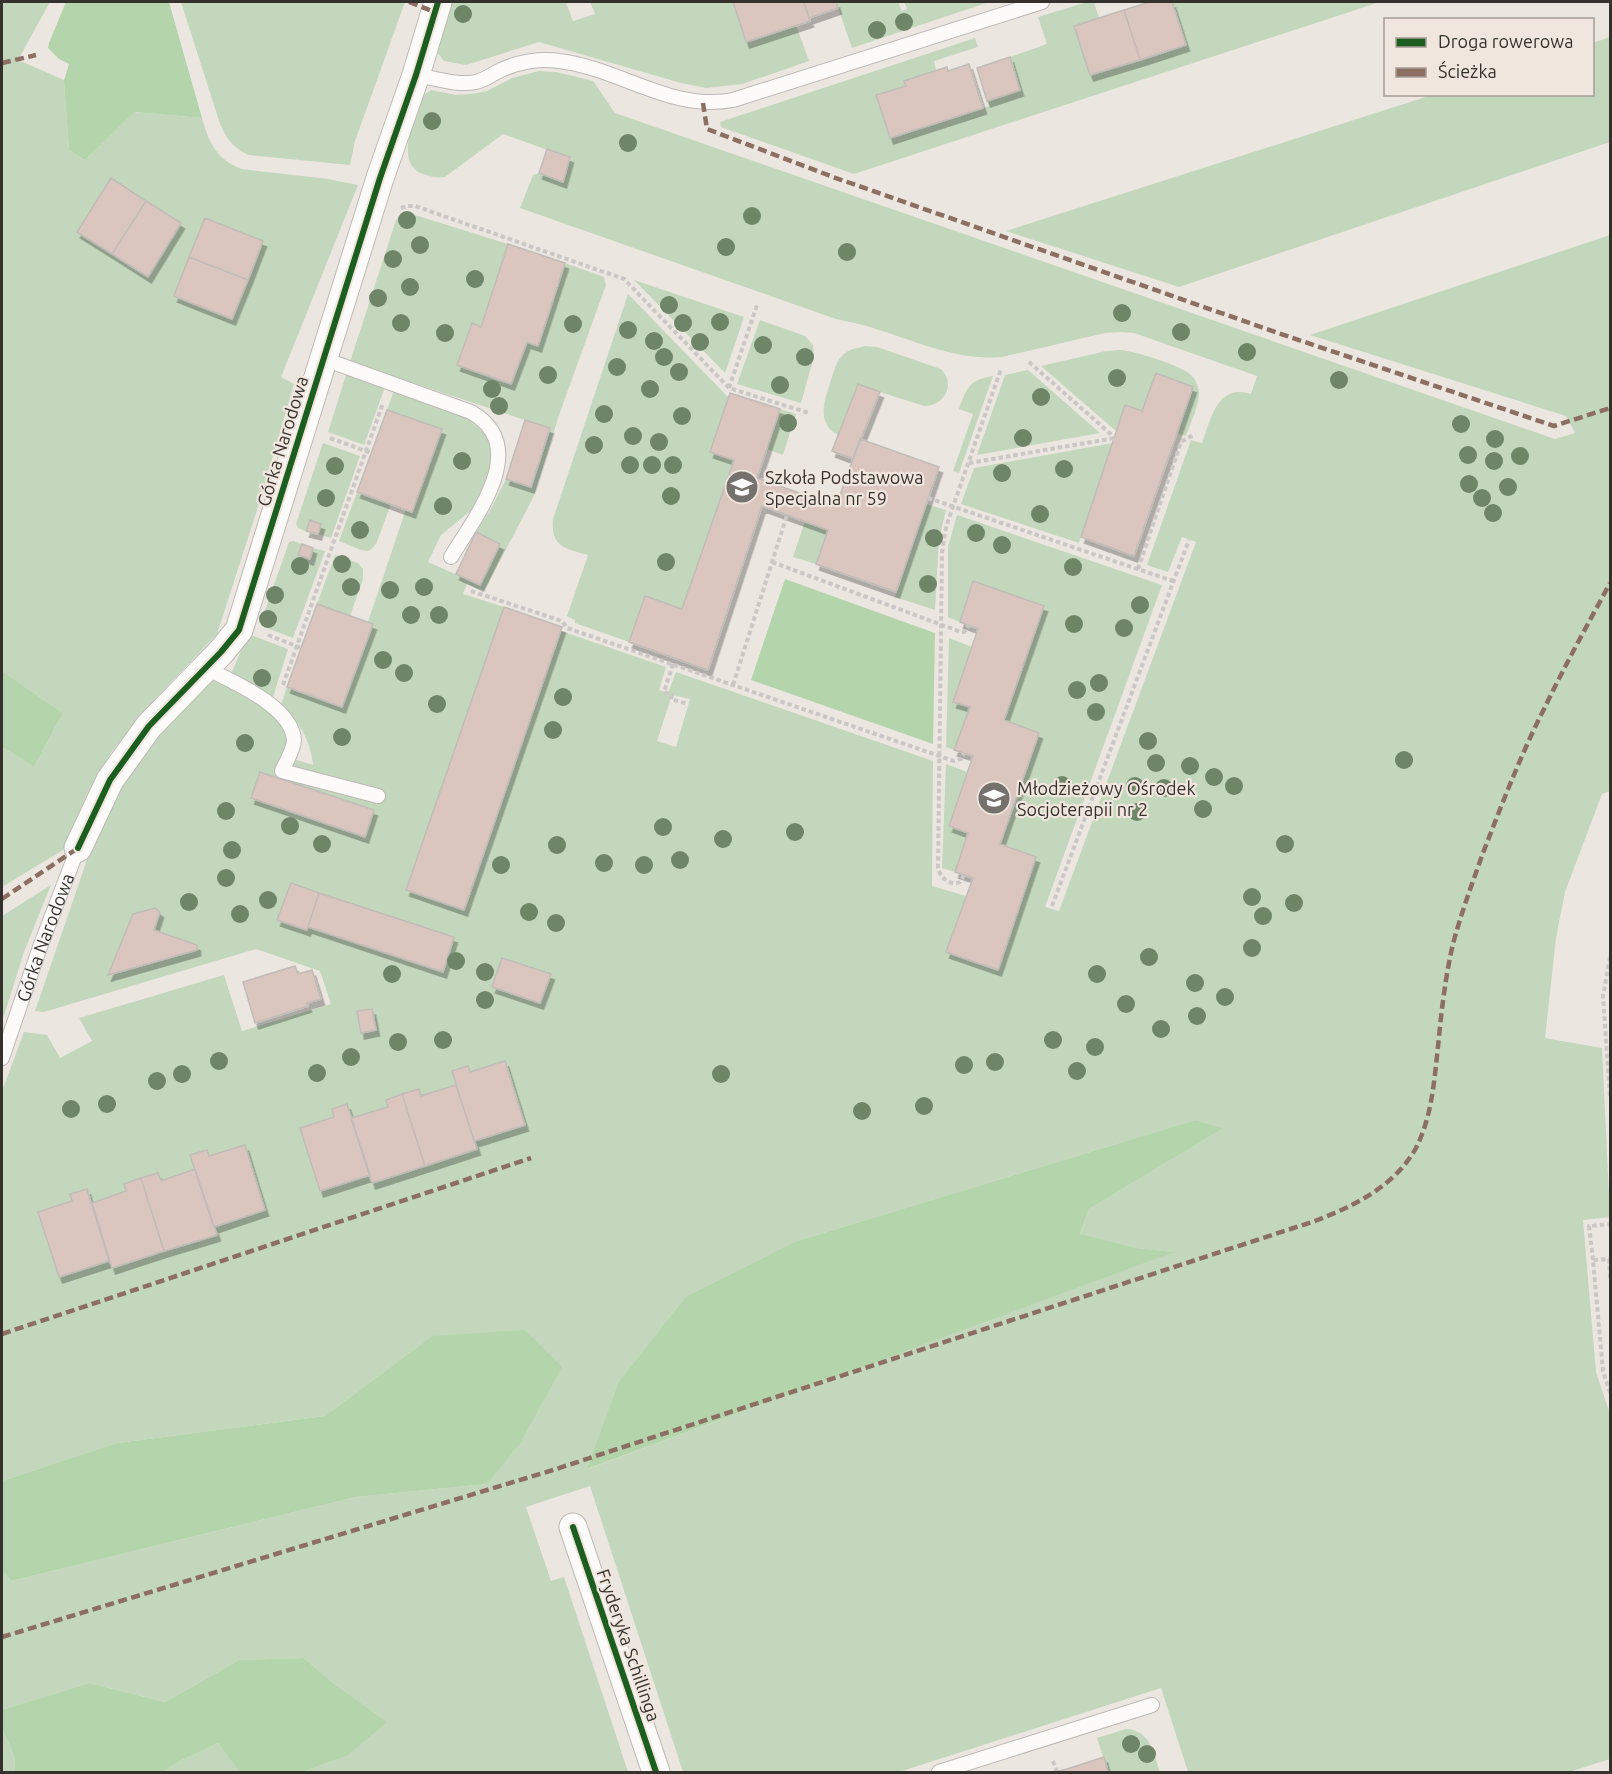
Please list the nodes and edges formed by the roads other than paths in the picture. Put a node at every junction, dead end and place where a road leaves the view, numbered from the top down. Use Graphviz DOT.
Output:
graph roads {
  1 [pos="438,2"];
  2 [pos="1042,2"];
  3 [pos="416,75"];
  4 [pos="324,359"];
  5 [pos="451,557"];
  6 [pos="206,668"];
  7 [pos="378,796"];
  8 [pos="78,848"];
  9 [pos="2,1058"];
  10 [pos="573,1527"];
  11 [pos="1152,1705"];
  12 [pos="656,1773"];
  13 [pos="939,1773"];
  1 -- 3 [label="street, Górka Narodowa"];
  2 -- 3 [label="lane"];
  3 -- 4 [label="street, Górka Narodowa"];
  4 -- 5 [label="lane"];
  4 -- 6 [label="street, Górka Narodowa"];
  6 -- 7 [label="lane"];
  6 -- 8 [label="street, Górka Narodowa"];
  8 -- 9 [label="lane, Górka Narodowa"];
  10 -- 12 [label="street, Fryderyka Schillinga"];
  11 -- 13 [label="lane"];
}
